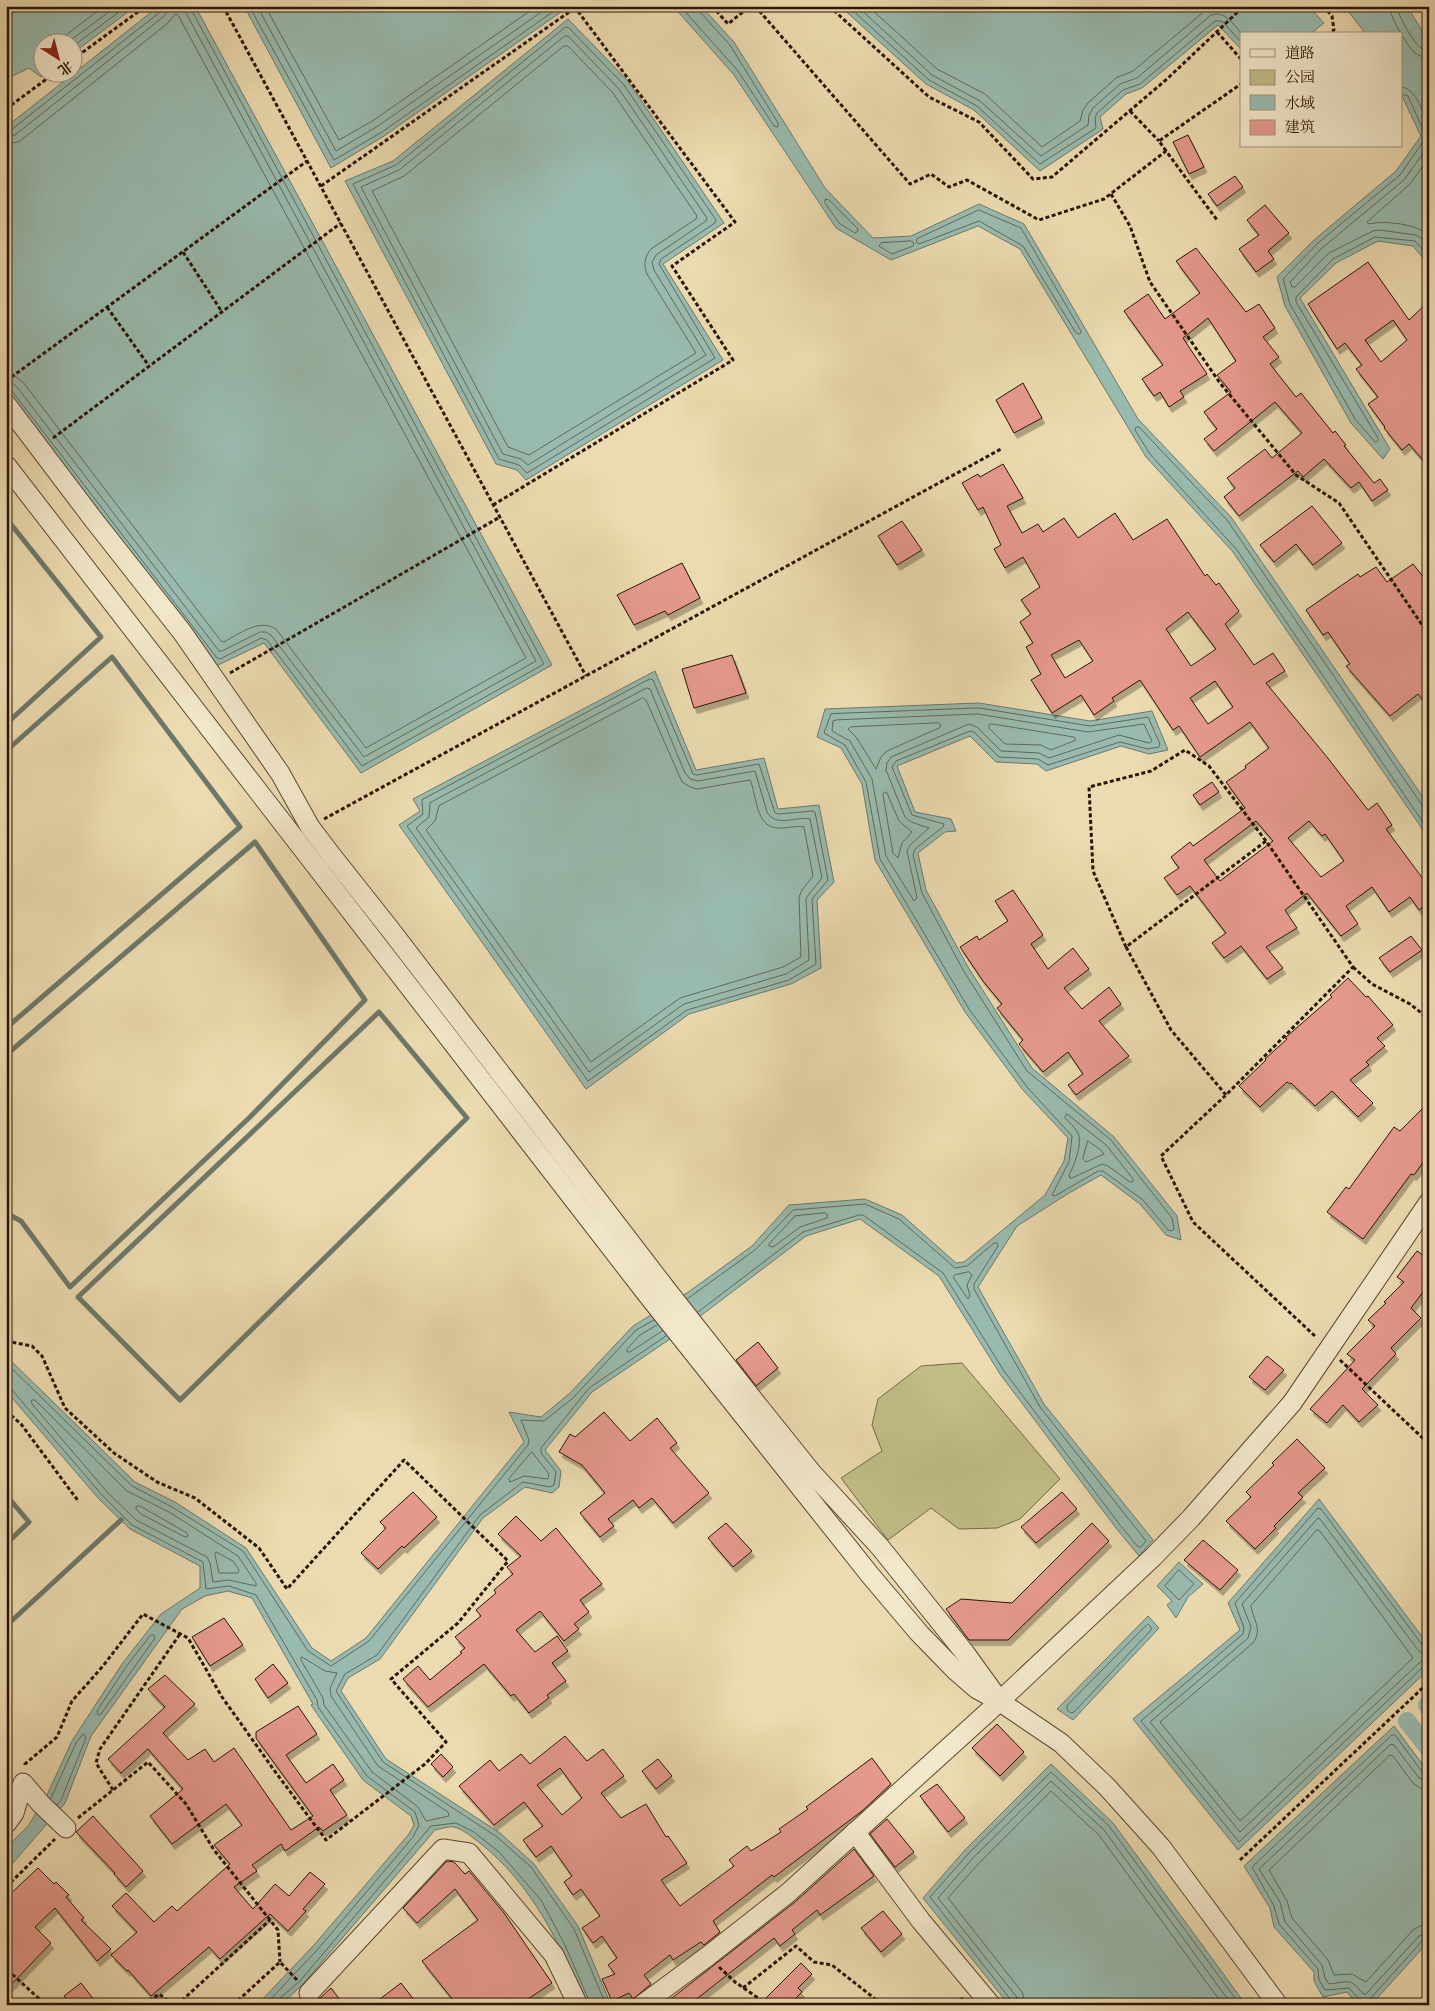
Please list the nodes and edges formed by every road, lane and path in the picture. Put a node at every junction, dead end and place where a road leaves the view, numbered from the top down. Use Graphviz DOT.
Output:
graph roads {
  1 [pos="146,6"];
  2 [pos="223,6"];
  3 [pos="712,6"];
  4 [pos="750,6"];
  5 [pos="755,6"];
  6 [pos="829,6"];
  7 [pos="1244,6"];
  8 [pos="1323,6"];
  9 [pos="575,7"];
  10 [pos="1216,32"];
  11 [pos="1331,32"];
  12 [pos="82,53"];
  13 [pos="1240,59"];
  14 [pos="42,82"];
  15 [pos="1240,85"];
  16 [pos="6,109"];
  17 [pos="1130,111"];
  18 [pos="1159,141"];
  19 [pos="1166,151"];
  20 [pos="307,161"];
  21 [pos="321,186"];
  22 [pos="1111,194"];
  23 [pos="1217,220"];
  24 [pos="341,223"];
  25 [pos="183,252"];
  26 [pos="107,307"];
  27 [pos="222,312"];
  28 [pos="150,366"];
  29 [pos="6,381"];
  30 [pos="6,404"];
  31 [pos="40,448"];
  32 [pos="1001,449"];
  33 [pos="6,465"];
  34 [pos="493,505"];
  35 [pos="500,517"];
  36 [pos="1429,635"];
  37 [pos="586,676"];
  38 [pos="217,681"];
  39 [pos="310,827"];
  40 [pos="1266,841"];
  41 [pos="1126,946"];
  42 [pos="1354,967"];
  43 [pos="1429,1019"];
  44 [pos="1226,1095"];
  45 [pos="1429,1202"];
  46 [pos="6,1341"];
  47 [pos="1328,1350"];
  48 [pos="6,1411"];
  49 [pos="1429,1444"];
  50 [pos="79,1502"];
  51 [pos="180,1634"];
  52 [pos="1429,1682"];
  53 [pos="999,1701"];
  54 [pos="23,1783"];
  55 [pos="113,1790"];
  56 [pos="6,1824"];
  57 [pos="66,1828"];
  58 [pos="855,1832"];
  59 [pos="1240,1860"];
  60 [pos="6,1887"];
  61 [pos="270,1920"];
  62 [pos="708,1956"];
  63 [pos="280,1962"];
  64 [pos="6,1973"];
  65 [pos="743,1988"];
  66 [pos="309,1994"];
  67 [pos="46,2005"];
  68 [pos="144,2005"];
  69 [pos="176,2005"];
  70 [pos="234,2005"];
  71 [pos="578,2005"];
  72 [pos="642,2005"];
  73 [pos="768,2005"];
  74 [pos="875,2005"];
  75 [pos="991,2005"];
  76 [pos="1278,2005"];
  1 -- 12 [label="path"];
  2 -- 20 [label="path"];
  3 -- 4 [label="path"];
  5 -- 22 [label="path"];
  6 -- 17 [label="path"];
  7 -- 10 [label="path"];
  8 -- 11 [label="path"];
  9 -- 21 [label="path"];
  9 -- 34 [label="path"];
  10 -- 13 [label="path"];
  10 -- 17 [label="path"];
  14 -- 16 [label="path"];
  15 -- 18 [label="path"];
  17 -- 18 [label="path"];
  18 -- 19 [label="path"];
  19 -- 22 [label="path"];
  19 -- 23 [label="path"];
  20 -- 21 [label="path"];
  20 -- 25 [label="path"];
  21 -- 24 [label="path"];
  22 -- 36 [label="path"];
  24 -- 27 [label="path"];
  24 -- 34 [label="path"];
  25 -- 26 [label="path"];
  25 -- 27 [label="path"];
  26 -- 28 [label="path"];
  26 -- 29 [label="path"];
  27 -- 28 [label="path"];
  28 -- 31 [label="path"];
  30 -- 31 [label="street"];
  31 -- 38 [label="street"];
  32 -- 37 [label="path"];
  33 -- 53 [label="street"];
  34 -- 35 [label="path"];
  35 -- 37 [label="path"];
  35 -- 38 [label="path"];
  37 -- 39 [label="path"];
  38 -- 39 [label="street"];
  39 -- 53 [label="street"];
  40 -- 41 [label="path"];
  40 -- 41 [label="path"];
  40 -- 42 [label="path"];
  41 -- 44 [label="path"];
  42 -- 43 [label="path"];
  42 -- 44 [label="path"];
  44 -- 47 [label="path"];
  45 -- 47 [label="street"];
  46 -- 51 [label="path"];
  47 -- 49 [label="path"];
  47 -- 53 [label="street"];
  48 -- 50 [label="path"];
  51 -- 54 [label="path"];
  51 -- 55 [label="path"];
  52 -- 59 [label="path"];
  53 -- 58 [label="street"];
  53 -- 76 [label="street"];
  54 -- 56 [label="street"];
  54 -- 57 [label="street"];
  55 -- 57 [label="path"];
  55 -- 61 [label="path"];
  57 -- 60 [label="path"];
  58 -- 62 [label="street"];
  58 -- 75 [label="street"];
  61 -- 63 [label="path"];
  61 -- 69 [label="path"];
  62 -- 65 [label="path"];
  62 -- 72 [label="street"];
  63 -- 66 [label="path"];
  63 -- 70 [label="path"];
  64 -- 67 [label="path"];
  65 -- 73 [label="path"];
  65 -- 74 [label="path"];
  66 -- 71 [label="street"];
  68 -- 69 [label="path"];
}
